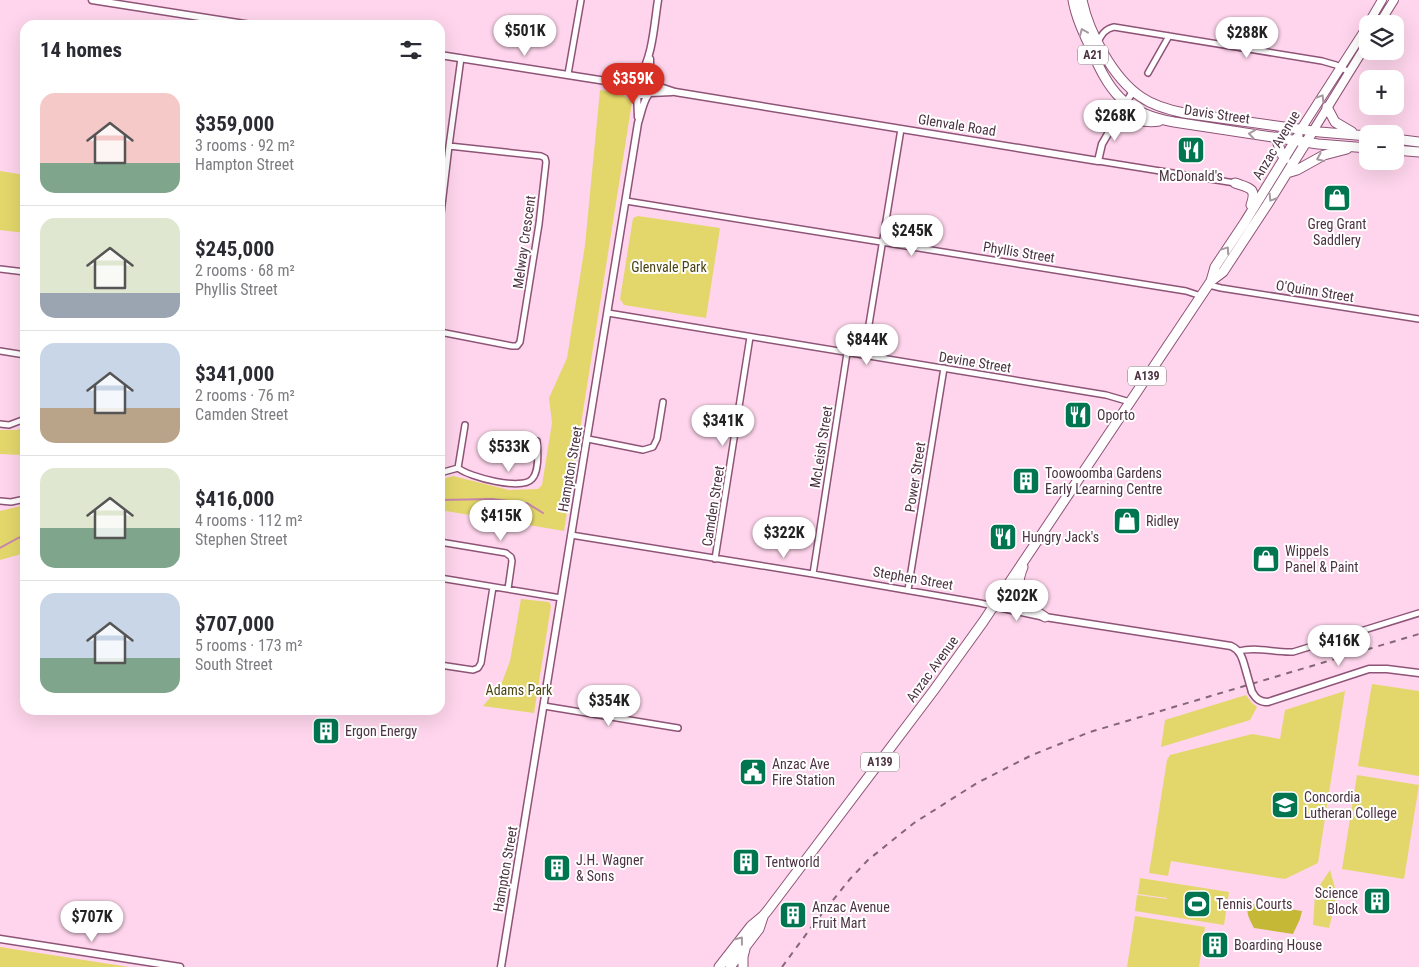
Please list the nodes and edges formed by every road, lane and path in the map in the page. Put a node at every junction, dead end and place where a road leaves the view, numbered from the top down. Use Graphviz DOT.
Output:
graph roads {
  1 [pos="92,0"];
  2 [pos="581,0"];
  3 [pos="658,0"];
  4 [pos="1073,0"];
  5 [pos="1082,0"];
  6 [pos="1382,0"];
  7 [pos="1394,0"];
  8 [pos="1373,15"];
  9 [pos="1385,15"];
  10 [pos="219,20"];
  11 [pos="1169,36"];
  12 [pos="1359,39"];
  13 [pos="1098,42"];
  14 [pos="650,48"];
  15 [pos="445,56"];
  16 [pos="1359,56"];
  17 [pos="461,58"];
  18 [pos="1341,68"];
  19 [pos="1349,72"];
  20 [pos="1148,73"];
  21 [pos="568,74"];
  22 [pos="638,79"];
  23 [pos="651,80"];
  24 [pos="606,81"];
  25 [pos="1133,91"];
  26 [pos="636,92"];
  27 [pos="675,92"];
  28 [pos="649,94"];
  29 [pos="1126,103"];
  30 [pos="1327,107"];
  31 [pos="1117,118"];
  32 [pos="1164,120"];
  33 [pos="638,123"];
  34 [pos="901,129"];
  35 [pos="1301,129"];
  36 [pos="1313,131"];
  37 [pos="1359,133"];
  38 [pos="1359,135"];
  39 [pos="1276,137"];
  40 [pos="1296,140"];
  41 [pos="1404,140"];
  42 [pos="1307,142"];
  43 [pos="1419,142"];
  44 [pos="449,146"];
  45 [pos="1355,147"];
  46 [pos="1359,147"];
  47 [pos="1404,151"];
  48 [pos="1419,152"];
  49 [pos="1285,159"];
  50 [pos="1098,160"];
  51 [pos="1287,173"];
  52 [pos="445,180"];
  53 [pos="1235,183"];
  54 [pos="626,201"];
  55 [pos="1245,222"];
  56 [pos="883,242"];
  57 [pos="0,269"];
  58 [pos="20,271"];
  59 [pos="1210,283"];
  60 [pos="1201,296"];
  61 [pos="608,313"];
  62 [pos="1419,319"];
  63 [pos="445,333"];
  64 [pos="750,337"];
  65 [pos="0,351"];
  66 [pos="847,353"];
  67 [pos="20,354"];
  68 [pos="864,356"];
  69 [pos="944,368"];
  70 [pos="663,402"];
  71 [pos="1130,402"];
  72 [pos="20,421"];
  73 [pos="0,424"];
  74 [pos="465,425"];
  75 [pos="588,440"];
  76 [pos="537,441"];
  77 [pos="458,468"];
  78 [pos="445,472"];
  79 [pos="20,500"];
  80 [pos="0,501"];
  81 [pos="571,535"];
  82 [pos="445,543"];
  83 [pos="1028,555"];
  84 [pos="715,559"];
  85 [pos="813,574"];
  86 [pos="445,579"];
  87 [pos="493,587"];
  88 [pos="508,589"];
  89 [pos="908,590"];
  90 [pos="561,598"];
  91 [pos="993,606"];
  92 [pos="1419,613"];
  93 [pos="1045,617"];
  94 [pos="1239,651"];
  95 [pos="445,666"];
  96 [pos="1419,673"];
  97 [pos="544,706"];
  98 [pos="678,728"];
  99 [pos="763,916"];
  100 [pos="0,939"];
  101 [pos="746,946"];
  102 [pos="180,967"];
  103 [pos="501,967"];
  104 [pos="719,967"];
  105 [pos="730,967"];
  106 [pos="743,967"];
  1 -- 10 [label="street"];
  2 -- 21 [label="street"];
  3 -- 14 [label="street"];
  29 -- 4 [label="highway, A21, one-way"];
  5 -- 13 [label="highway, A21"];
  6 -- 8 [label="main road, Anzac Avenue"];
  7 -- 9 [label="main road"];
  11 -- 13 [label="street"];
  11 -- 18 [label="street"];
  11 -- 20 [label="street"];
  12 -- 18 [label="main road, Anzac Avenue"];
  13 -- 25 [label="highway, A21"];
  14 -- 22 [label="street"];
  14 -- 23 [label="street"];
  15 -- 17 [label="street"];
  16 -- 19 [label="main road, Anzac Avenue"];
  17 -- 21 [label="street"];
  17 -- 44 [label="street"];
  18 -- 19 [label="street"];
  35 -- 18 [label="main road, Anzac Avenue, one-way"];
  19 -- 30 [label="main road, Anzac Avenue"];
  21 -- 24 [label="street"];
  22 -- 23 [label="street"];
  22 -- 24 [label="street"];
  22 -- 26 [label="street"];
  23 -- 27 [label="street, Glenvale Road"];
  23 -- 28 [label="street"];
  24 -- 26 [label="street"];
  25 -- 29 [label="street"];
  25 -- 35 [label="highway, Davis Street / A21"];
  26 -- 28 [label="street"];
  26 -- 33 [label="street, Hampton Street"];
  27 -- 28 [label="street, Glenvale Road"];
  27 -- 34 [label="street, Glenvale Road"];
  28 -- 33 [label="street, Hampton Street"];
  29 -- 31 [label="street"];
  29 -- 32 [label="highway, Davis Street / A21"];
  30 -- 36 [label="main road, Anzac Avenue"];
  30 -- 37 [label="highway"];
  31 -- 32 [label="highway"];
  31 -- 50 [label="street"];
  39 -- 32 [label="highway, Davis Street / A21, one-way"];
  33 -- 54 [label="street, Hampton Street"];
  34 -- 50 [label="street, Glenvale Road"];
  34 -- 56 [label="street"];
  35 -- 36 [label="highway, A21"];
  35 -- 40 [label="highway, Anzac Avenue / A139"];
  36 -- 38 [label="highway, A21"];
  36 -- 42 [label="highway, Anzac Avenue / A139"];
  39 -- 40 [label="highway, Davis Street / A21"];
  39 -- 49 [label="highway"];
  40 -- 42 [label="highway, Davis Street / A21"];
  40 -- 49 [label="highway, Anzac Avenue / A139"];
  41 -- 43 [label="highway"];
  42 -- 45 [label="highway, A21"];
  42 -- 51 [label="highway, Anzac Avenue / A139"];
  44 -- 52 [label="street"];
  44 -- 63 [label="street, Melway Crescent"];
  45 -- 46 [label="highway, A21"];
  45 -- 51 [label="highway, one-way"];
  47 -- 48 [label="highway"];
  49 -- 55 [label="highway, Anzac Avenue / A139"];
  50 -- 53 [label="street, Glenvale Road"];
  51 -- 59 [label="highway, Anzac Avenue / A139, one-way"];
  53 -- 55 [label="highway"];
  54 -- 56 [label="street, Phyllis Street"];
  54 -- 61 [label="street, Hampton Street"];
  59 -- 55 [label="highway, Anzac Avenue / A139, one-way"];
  56 -- 60 [label="street, Phyllis Street"];
  56 -- 68 [label="street"];
  57 -- 58 [label="street"];
  59 -- 60 [label="highway, Anzac Avenue / A139"];
  59 -- 62 [label="street, O'Quinn Street"];
  60 -- 71 [label="highway, Anzac Avenue / A139"];
  61 -- 64 [label="street, Devine Street"];
  61 -- 75 [label="street, Hampton Street"];
  64 -- 66 [label="street, Devine Street"];
  64 -- 84 [label="street, Camden Street"];
  65 -- 67 [label="street"];
  66 -- 68 [label="street, Devine Street"];
  66 -- 85 [label="street, McLeish Street"];
  68 -- 69 [label="street, Devine Street"];
  69 -- 71 [label="street, Devine Street"];
  69 -- 89 [label="street, Power Street"];
  70 -- 75 [label="street"];
  71 -- 83 [label="highway, Anzac Avenue / A139"];
  72 -- 73 [label="street"];
  74 -- 77 [label="street"];
  75 -- 81 [label="street, Hampton Street"];
  76 -- 77 [label="street"];
  77 -- 78 [label="street"];
  79 -- 80 [label="street"];
  81 -- 84 [label="street, Stephen Street"];
  81 -- 90 [label="street, Hampton Street"];
  82 -- 88 [label="street"];
  83 -- 91 [label="highway, Anzac Avenue / A139"];
  83 -- 93 [label="highway"];
  84 -- 85 [label="street, Stephen Street"];
  85 -- 89 [label="street, Stephen Street"];
  86 -- 87 [label="street"];
  87 -- 88 [label="street"];
  87 -- 95 [label="street"];
  88 -- 90 [label="street"];
  89 -- 91 [label="street, Stephen Street"];
  90 -- 97 [label="street, Hampton Street"];
  91 -- 93 [label="street, Stephen Street"];
  91 -- 99 [label="highway, Anzac Avenue / A139"];
  92 -- 94 [label="street"];
  93 -- 94 [label="street, Stephen Street"];
  94 -- 96 [label="street, bridge"];
  97 -- 98 [label="street"];
  97 -- 103 [label="street, Hampton Street"];
  99 -- 101 [label="highway, Anzac Avenue / A139"];
  104 -- 99 [label="highway, Anzac Avenue / A139, one-way"];
  100 -- 102 [label="street"];
  101 -- 105 [label="highway, Anzac Avenue / A139"];
  101 -- 106 [label="highway"];
}
